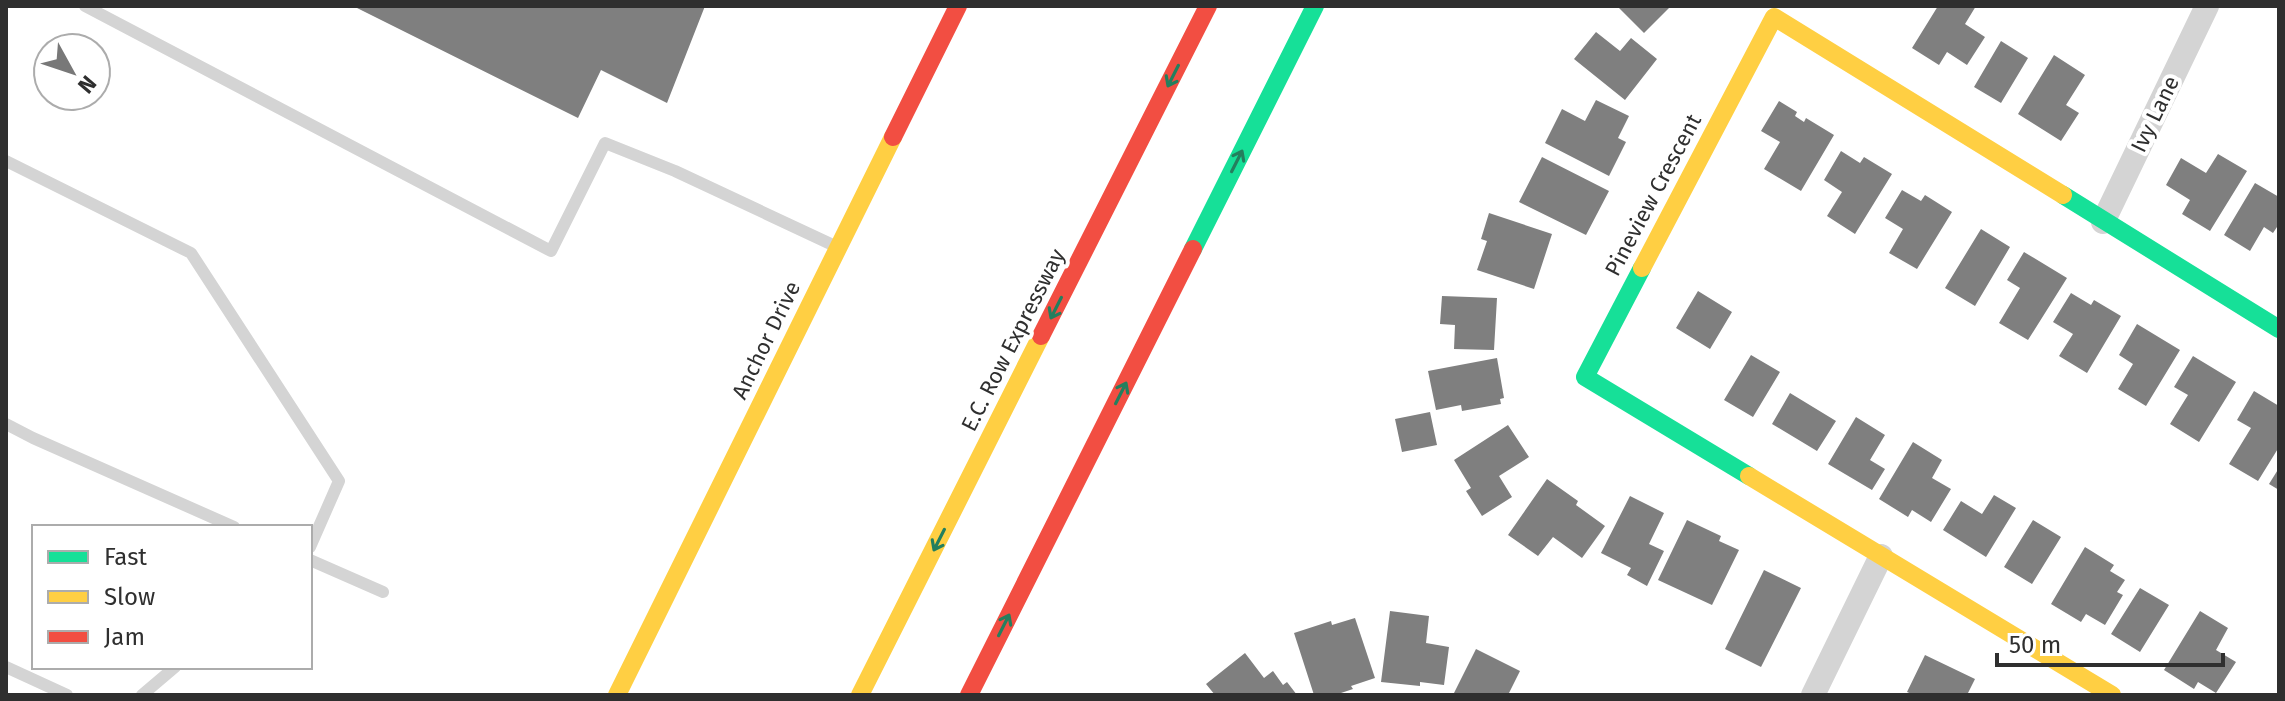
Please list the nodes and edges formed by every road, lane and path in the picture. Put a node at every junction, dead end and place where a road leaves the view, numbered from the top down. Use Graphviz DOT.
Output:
graph roads {
  1 [pos="85,6"];
  2 [pos="958,6"];
  3 [pos="1208,6"];
  4 [pos="1315,6"];
  5 [pos="2207,6"];
  6 [pos="6,161"];
  7 [pos="2103,222"];
  8 [pos="838,247"];
  9 [pos="2279,329"];
  10 [pos="6,424"];
  11 [pos="229,525"];
  12 [pos="312,542"];
  13 [pos="1881,556"];
  14 [pos="312,561"];
  15 [pos="383,592"];
  16 [pos="6,667"];
  17 [pos="173,669"];
  18 [pos="67,695"];
  19 [pos="142,695"];
  20 [pos="617,695"];
  21 [pos="860,695"];
  22 [pos="969,695"];
  23 [pos="1813,695"];
  24 [pos="2112,695"];
  1 -- 8 [label="lane"];
  2 -- 8 [label="main road, Anchor Drive"];
  3 -- 21 [label="main road, E.C. Row Expressway, one-way"];
  22 -- 4 [label="main road, one-way"];
  5 -- 7 [label="street, Ivy Lane"];
  6 -- 12 [label="lane"];
  7 -- 9 [label="main road, Pineview Crescent"];
  7 -- 13 [label="main road, Pineview Crescent"];
  8 -- 20 [label="main road, Anchor Drive"];
  10 -- 11 [label="lane"];
  13 -- 23 [label="street"];
  13 -- 24 [label="main road, Pineview Crescent"];
  14 -- 15 [label="lane"];
  16 -- 18 [label="lane"];
  17 -- 19 [label="lane"];
}
